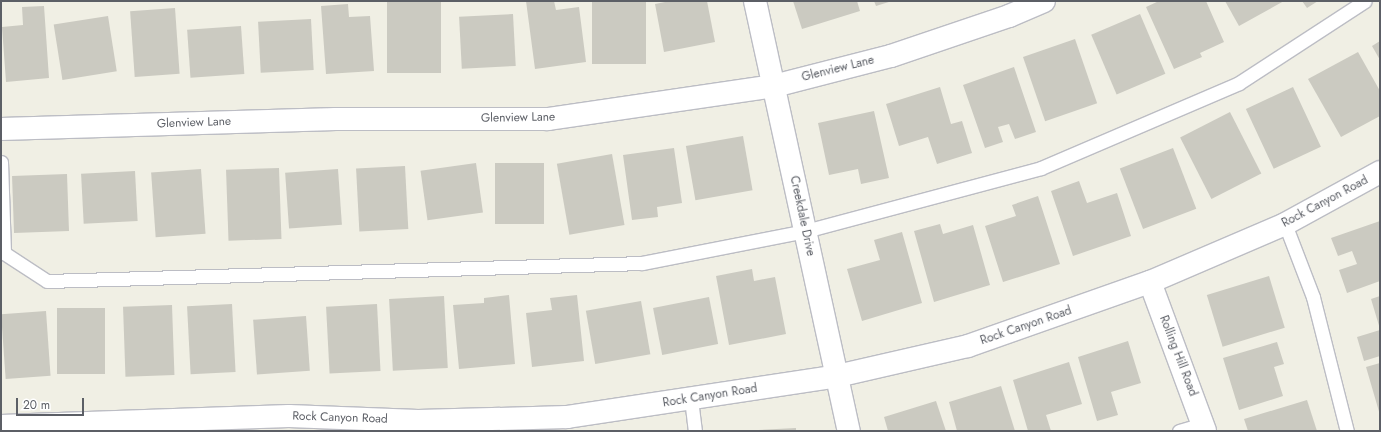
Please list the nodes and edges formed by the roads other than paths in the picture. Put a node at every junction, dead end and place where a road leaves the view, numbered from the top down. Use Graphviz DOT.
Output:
graph roads {
  1 [pos="755,1"];
  2 [pos="1044,1"];
  3 [pos="1365,1"];
  4 [pos="774,86"];
  5 [pos="1,129"];
  6 [pos="1,162"];
  7 [pos="1380,172"];
  8 [pos="1285,224"];
  9 [pos="805,231"];
  10 [pos="1150,282"];
  11 [pos="837,376"];
  12 [pos="691,399"];
  13 [pos="1,426"];
  14 [pos="1205,427"];
  15 [pos="695,431"];
  16 [pos="849,431"];
  17 [pos="1179,431"];
  18 [pos="1347,431"];
  1 -- 4 [label="street, Creekdale Drive"];
  2 -- 4 [label="street, Glenview Lane"];
  3 -- 9 [label="lane"];
  4 -- 5 [label="street, Glenview Lane"];
  4 -- 9 [label="street, Creekdale Drive"];
  6 -- 9 [label="lane"];
  7 -- 8 [label="street, Rock Canyon Road"];
  8 -- 10 [label="street, Rock Canyon Road"];
  8 -- 18 [label="lane"];
  9 -- 11 [label="street, Creekdale Drive"];
  10 -- 11 [label="street, Rock Canyon Road"];
  10 -- 14 [label="street, Rolling Hill Road"];
  11 -- 12 [label="street, Rock Canyon Road"];
  11 -- 16 [label="street, Creekdale Drive"];
  12 -- 13 [label="street, Rock Canyon Road"];
  12 -- 15 [label="lane"];
  14 -- 17 [label="lane"];
}
